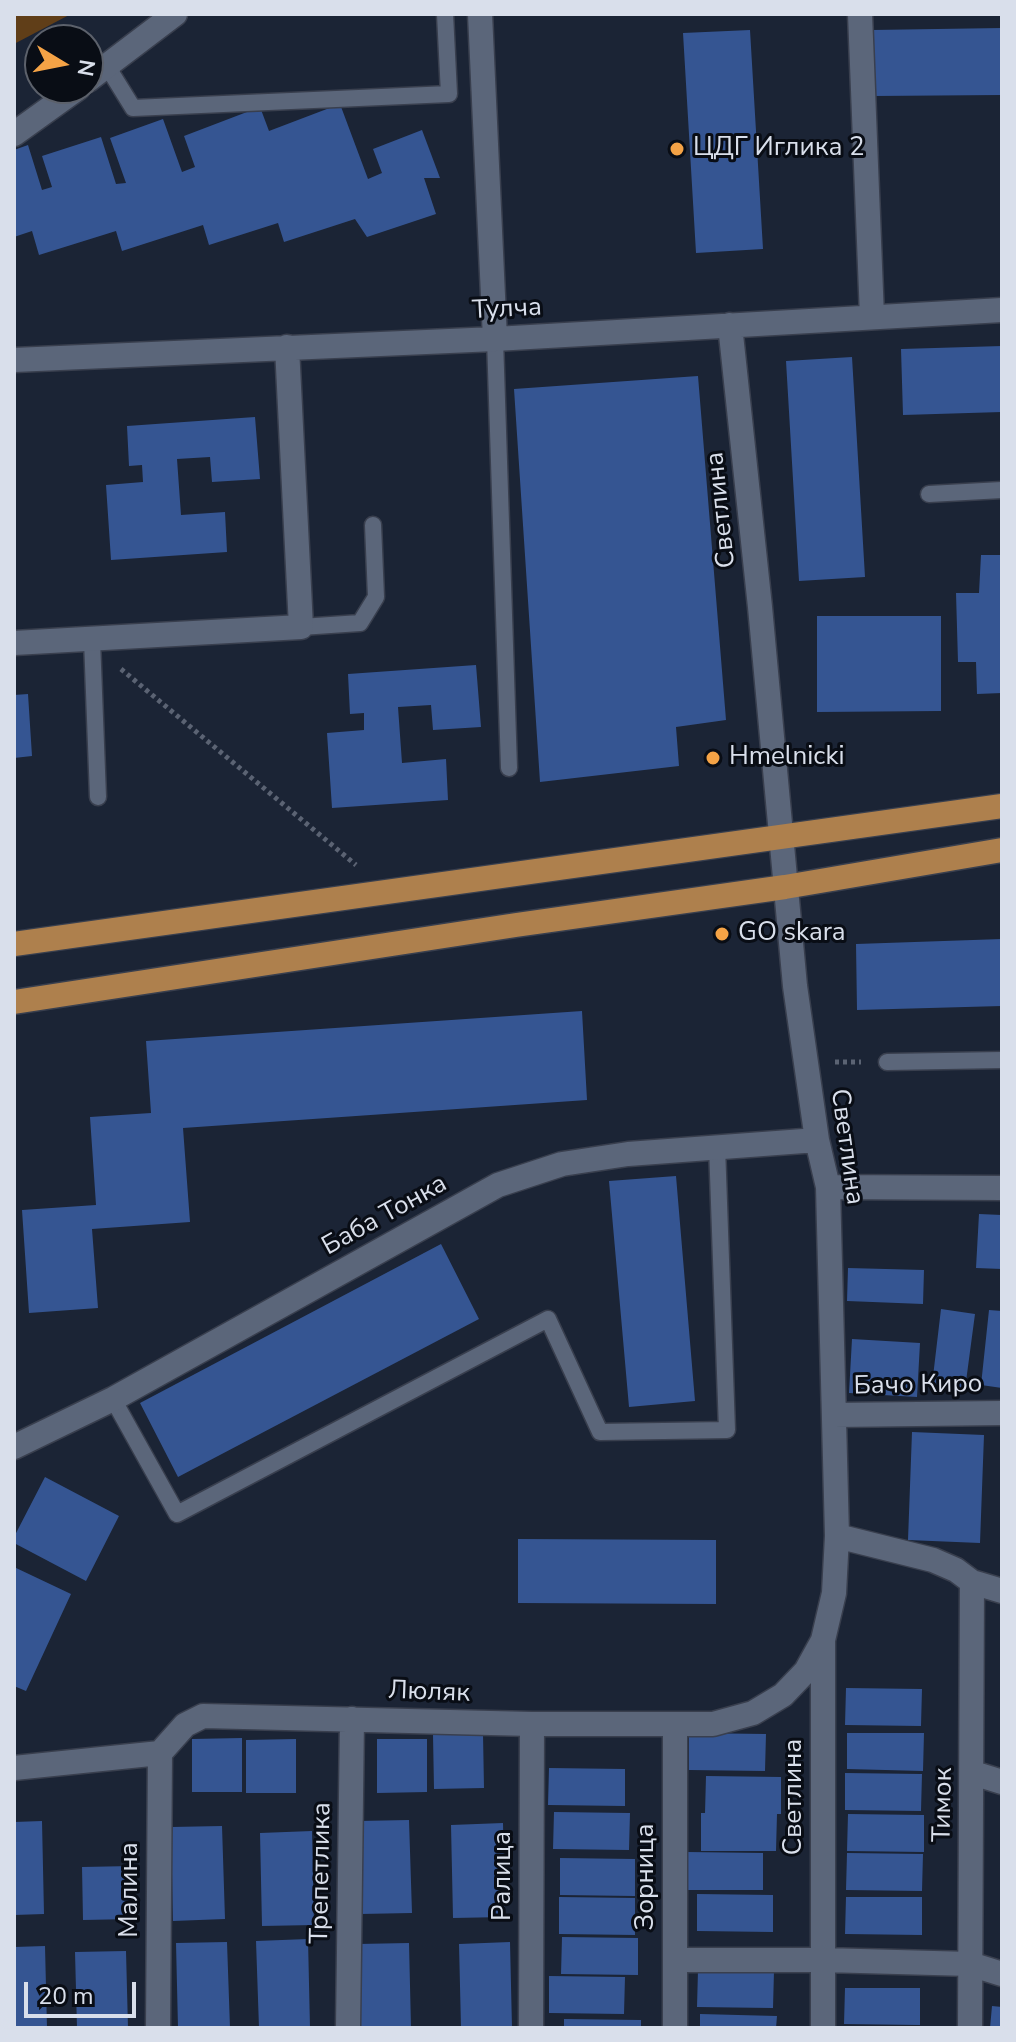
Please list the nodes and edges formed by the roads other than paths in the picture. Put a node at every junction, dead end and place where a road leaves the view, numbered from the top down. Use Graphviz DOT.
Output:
graph roads {
  1 [pos="175,14"];
  2 [pos="445,14"];
  3 [pos="480,14"];
  4 [pos="860,14"];
  5 [pos="104,68"];
  6 [pos="104,80"];
  7 [pos="56,104"];
  8 [pos="14,134"];
  9 [pos="1002,310"];
  10 [pos="872,317"];
  11 [pos="730,325"];
  12 [pos="495,339"];
  13 [pos="287,347"];
  14 [pos="14,360"];
  15 [pos="1002,490"];
  16 [pos="929,494"];
  17 [pos="373,525"];
  18 [pos="301,627"];
  19 [pos="92,640"];
  20 [pos="14,643"];
  21 [pos="509,768"];
  22 [pos="98,797"];
  23 [pos="1002,806"];
  24 [pos="780,838"];
  25 [pos="1002,850"];
  26 [pos="785,887"];
  27 [pos="14,944"];
  28 [pos="24,1001"];
  29 [pos="14,1017"];
  30 [pos="1002,1060"];
  31 [pos="887,1062"];
  32 [pos="817,1140"];
  33 [pos="717,1146"];
  34 [pos="828,1187"];
  35 [pos="1002,1188"];
  36 [pos="113,1399"];
  37 [pos="1002,1413"];
  38 [pos="834,1415"];
  39 [pos="14,1447"];
  40 [pos="837,1536"];
  41 [pos="972,1582"];
  42 [pos="1002,1591"];
  43 [pos="823,1640"];
  44 [pos="352,1719"];
  45 [pos="532,1724"];
  46 [pos="675,1726"];
  47 [pos="160,1753"];
  48 [pos="14,1768"];
  49 [pos="973,1773"];
  50 [pos="1002,1782"];
  51 [pos="675,1960"];
  52 [pos="824,1960"];
  53 [pos="970,1964"];
  54 [pos="1002,1974"];
  55 [pos="158,2028"];
  56 [pos="348,2028"];
  57 [pos="531,2028"];
  58 [pos="675,2028"];
  59 [pos="823,2028"];
  60 [pos="970,2028"];
  1 -- 5 [label="street"];
  2 -- 6 [label="lane"];
  3 -- 12 [label="street"];
  4 -- 10 [label="street"];
  7 -- 8 [label="street"];
  9 -- 10 [label="street, Тулча"];
  10 -- 11 [label="street, Тулча"];
  11 -- 12 [label="street, Тулча"];
  11 -- 24 [label="street, Светлина"];
  12 -- 13 [label="street, Тулча"];
  12 -- 21 [label="lane"];
  13 -- 14 [label="street, Тулча"];
  13 -- 18 [label="street"];
  15 -- 16 [label="lane"];
  17 -- 18 [label="lane"];
  18 -- 19 [label="street"];
  19 -- 20 [label="street"];
  19 -- 22 [label="lane"];
  23 -- 24 [label="main road"];
  24 -- 26 [label="street, Светлина"];
  24 -- 27 [label="main road"];
  25 -- 26 [label="main road"];
  26 -- 28 [label="main road"];
  26 -- 32 [label="street, Светлина"];
  28 -- 29 [label="main road"];
  30 -- 31 [label="lane"];
  32 -- 33 [label="street, Баба Тонка"];
  32 -- 34 [label="street, Светлина"];
  33 -- 36 [label="street, Баба Тонка"];
  33 -- 36 [label="lane"];
  34 -- 35 [label="street"];
  34 -- 38 [label="street, Светлина"];
  36 -- 39 [label="street, Баба Тонка"];
  37 -- 38 [label="street, Бачо Киро"];
  38 -- 40 [label="street, Светлина"];
  40 -- 41 [label="street"];
  40 -- 43 [label="street, Светлина"];
  41 -- 42 [label="street"];
  41 -- 49 [label="street, Тимок"];
  43 -- 46 [label="street, Люляк"];
  43 -- 52 [label="street, Светлина"];
  44 -- 45 [label="street, Люляк"];
  44 -- 47 [label="street, Люляк"];
  44 -- 56 [label="street, Трепетлика"];
  45 -- 46 [label="street, Люляк"];
  45 -- 57 [label="street, Ралица"];
  46 -- 51 [label="street, Зорница"];
  47 -- 48 [label="street"];
  47 -- 55 [label="street, Малина"];
  49 -- 50 [label="street"];
  49 -- 53 [label="street, Тимок"];
  51 -- 52 [label="street"];
  51 -- 58 [label="street, Зорница"];
  52 -- 53 [label="street"];
  52 -- 59 [label="street, Светлина"];
  53 -- 54 [label="street"];
  53 -- 60 [label="street, Тимок"];
}
